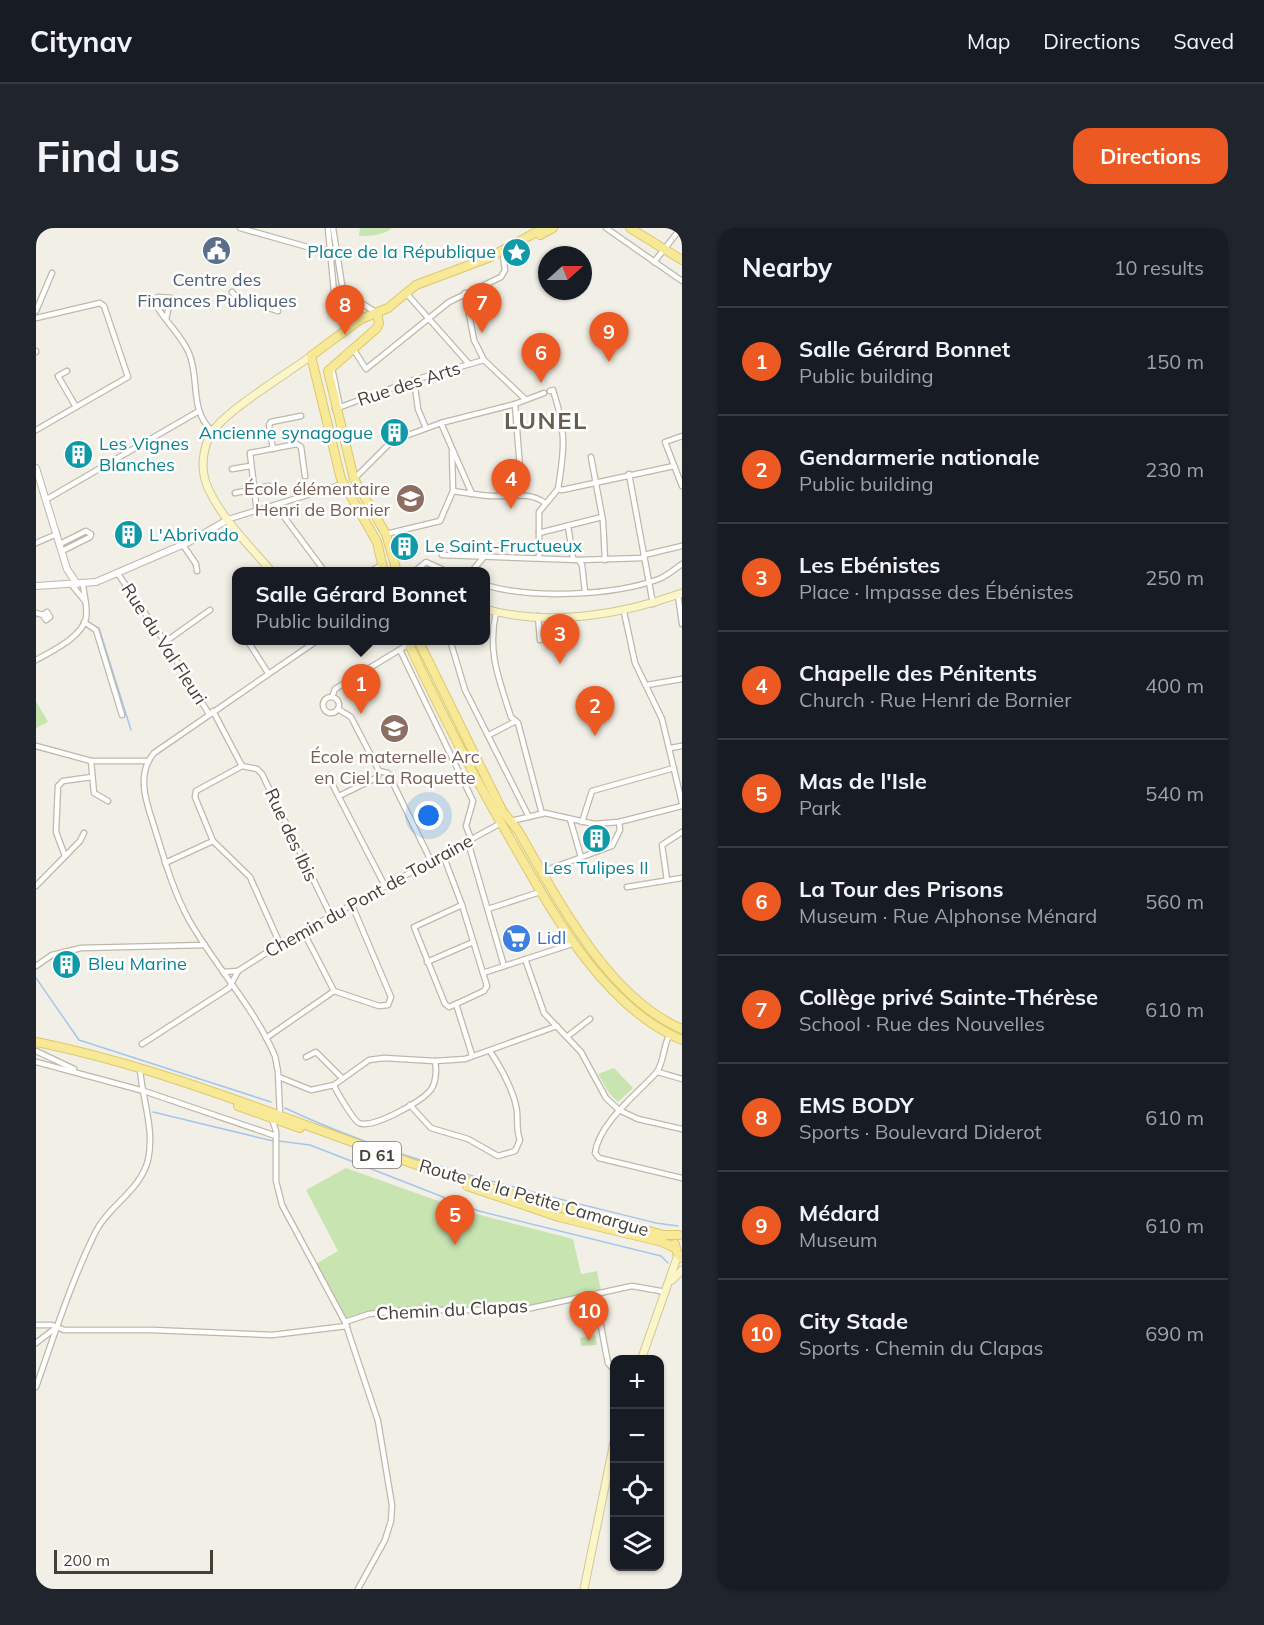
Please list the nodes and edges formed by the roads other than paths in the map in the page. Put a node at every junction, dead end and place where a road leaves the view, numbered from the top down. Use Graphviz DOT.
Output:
graph roads {
  1 [pos="240,228"];
  2 [pos="328,228"];
  3 [pos="333,228"];
  4 [pos="544,228"];
  5 [pos="553,228"];
  6 [pos="606,228"];
  7 [pos="630,228"];
  8 [pos="681,228"];
  9 [pos="663,249"];
  10 [pos="337,252"];
  11 [pos="329,253"];
  12 [pos="502,254"];
  13 [pos="682,260"];
  14 [pos="654,262"];
  15 [pos="52,273"];
  16 [pos="332,279"];
  17 [pos="682,281"];
  18 [pos="342,285"];
  19 [pos="232,292"];
  20 [pos="406,293"];
  21 [pos="465,293"];
  22 [pos="336,295"];
  23 [pos="36,311"];
  24 [pos="278,311"];
  25 [pos="376,313"];
  26 [pos="36,318"];
  27 [pos="429,318"];
  28 [pos="166,319"];
  29 [pos="361,319"];
  30 [pos="354,350"];
  31 [pos="311,356"];
  32 [pos="484,360"];
  33 [pos="469,364"];
  34 [pos="67,371"];
  35 [pos="414,380"];
  36 [pos="552,390"];
  37 [pos="544,393"];
  38 [pos="525,399"];
  39 [pos="515,404"];
  40 [pos="76,407"];
  41 [pos="338,408"];
  42 [pos="199,411"];
  43 [pos="301,416"];
  44 [pos="441,423"];
  45 [pos="426,428"];
  46 [pos="36,430"];
  47 [pos="212,431"];
  48 [pos="682,436"];
  49 [pos="273,449"];
  50 [pos="452,452"];
  51 [pos="591,457"];
  52 [pos="250,466"];
  53 [pos="674,466"];
  54 [pos="36,468"];
  55 [pos="232,469"];
  56 [pos="629,475"];
  57 [pos="305,476"];
  58 [pos="354,479"];
  59 [pos="594,482"];
  60 [pos="343,484"];
  61 [pos="269,486"];
  62 [pos="682,486"];
  63 [pos="253,489"];
  64 [pos="558,489"];
  65 [pos="453,491"];
  66 [pos="235,493"];
  67 [pos="472,494"];
  68 [pos="518,494"];
  69 [pos="47,499"];
  70 [pos="545,503"];
  71 [pos="276,506"];
  72 [pos="256,512"];
  73 [pos="602,517"];
  74 [pos="229,519"];
  75 [pos="568,526"];
  76 [pos="539,533"];
  77 [pos="57,534"];
  78 [pos="386,534"];
  79 [pos="36,543"];
  80 [pos="183,545"];
  81 [pos="682,546"];
  82 [pos="61,548"];
  83 [pos="442,555"];
  84 [pos="644,557"];
  85 [pos="483,558"];
  86 [pos="539,558"];
  87 [pos="573,558"];
  88 [pos="579,560"];
  89 [pos="605,560"];
  90 [pos="682,564"];
  91 [pos="268,567"];
  92 [pos="321,567"];
  93 [pos="383,567"];
  94 [pos="396,567"];
  95 [pos="420,567"];
  96 [pos="437,567"];
  97 [pos="475,567"];
  98 [pos="68,570"];
  99 [pos="197,571"];
  100 [pos="118,574"];
  101 [pos="648,582"];
  102 [pos="63,584"];
  103 [pos="77,584"];
  104 [pos="36,586"];
  105 [pos="490,586"];
  106 [pos="585,592"];
  107 [pos="680,594"];
  108 [pos="85,601"];
  109 [pos="653,603"];
  110 [pos="210,610"];
  111 [pos="490,610"];
  112 [pos="496,612"];
  113 [pos="624,612"];
  114 [pos="36,613"];
  115 [pos="43,615"];
  116 [pos="538,616"];
  117 [pos="84,622"];
  118 [pos="682,624"];
  119 [pos="540,640"];
  120 [pos="165,642"];
  121 [pos="250,645"];
  122 [pos="310,645"];
  123 [pos="407,645"];
  124 [pos="415,645"];
  125 [pos="452,645"];
  126 [pos="400,650"];
  127 [pos="36,660"];
  128 [pos="268,673"];
  129 [pos="682,679"];
  130 [pos="646,685"];
  131 [pos="332,697"];
  132 [pos="338,709"];
  133 [pos="211,712"];
  134 [pos="122,715"];
  135 [pos="516,721"];
  136 [pos="489,735"];
  137 [pos="36,746"];
  138 [pos="682,746"];
  139 [pos="670,748"];
  140 [pos="91,760"];
  141 [pos="147,761"];
  142 [pos="242,766"];
  143 [pos="674,768"];
  144 [pos="379,771"];
  145 [pos="328,776"];
  146 [pos="92,777"];
  147 [pos="339,796"];
  148 [pos="108,801"];
  149 [pos="682,804"];
  150 [pos="542,814"];
  151 [pos="529,817"];
  152 [pos="501,818"];
  153 [pos="570,819"];
  154 [pos="511,821"];
  155 [pos="582,822"];
  156 [pos="619,822"];
  157 [pos="682,832"];
  158 [pos="84,833"];
  159 [pos="471,839"];
  160 [pos="213,841"];
  161 [pos="443,855"];
  162 [pos="65,856"];
  163 [pos="581,857"];
  164 [pos="431,861"];
  165 [pos="165,863"];
  166 [pos="541,872"];
  167 [pos="682,878"];
  168 [pos="667,880"];
  169 [pos="37,882"];
  170 [pos="385,886"];
  171 [pos="627,887"];
  172 [pos="540,892"];
  173 [pos="352,905"];
  174 [pos="462,905"];
  175 [pos="488,909"];
  176 [pos="331,916"];
  177 [pos="303,931"];
  178 [pos="473,942"];
  179 [pos="280,944"];
  180 [pos="575,944"];
  181 [pos="205,945"];
  182 [pos="525,959"];
  183 [pos="427,962"];
  184 [pos="36,966"];
  185 [pos="504,966"];
  186 [pos="238,971"];
  187 [pos="223,972"];
  188 [pos="483,973"];
  189 [pos="231,984"];
  190 [pos="334,991"];
  191 [pos="456,1004"];
  192 [pos="590,1019"];
  193 [pos="557,1026"];
  194 [pos="682,1029"];
  195 [pos="670,1034"];
  196 [pos="568,1036"];
  197 [pos="266,1038"];
  198 [pos="682,1040"];
  199 [pos="36,1042"];
  200 [pos="142,1044"];
  201 [pos="36,1051"];
  202 [pos="490,1051"];
  203 [pos="472,1054"];
  204 [pos="306,1057"];
  205 [pos="435,1061"];
  206 [pos="36,1062"];
  207 [pos="140,1069"];
  208 [pos="658,1072"];
  209 [pos="87,1075"];
  210 [pos="279,1077"];
  211 [pos="342,1078"];
  212 [pos="682,1079"];
  213 [pos="334,1085"];
  214 [pos="144,1091"];
  215 [pos="410,1105"];
  216 [pos="620,1110"];
  217 [pos="277,1117"];
  218 [pos="682,1129"];
  219 [pos="276,1134"];
  220 [pos="682,1178"];
  221 [pos="681,1234"];
  222 [pos="679,1254"];
  223 [pos="682,1270"];
  224 [pos="672,1280"];
  225 [pos="666,1292"];
  226 [pos="595,1295"];
  227 [pos="36,1324"];
  228 [pos="346,1324"];
  229 [pos="57,1326"];
  230 [pos="36,1343"];
  231 [pos="642,1355"];
  232 [pos="610,1365"];
  233 [pos="36,1387"];
  234 [pos="611,1463"];
  235 [pos="358,1589"];
  236 [pos="584,1589"];
  1 -- 11 [label="street"];
  2 -- 11 [label="street"];
  3 -- 10 [label="street"];
  4 -- 12 [label="main road"];
  5 -- 12 [label="main road"];
  6 -- 14 [label="street"];
  7 -- 9 [label="main road"];
  8 -- 9 [label="street"];
  9 -- 13 [label="main road"];
  9 -- 14 [label="street"];
  10 -- 11 [label="street"];
  10 -- 18 [label="street"];
  11 -- 16 [label="street"];
  12 -- 20 [label="main road"];
  12 -- 21 [label="street"];
  14 -- 17 [label="street"];
  15 -- 23 [label="street"];
  16 -- 18 [label="street"];
  16 -- 22 [label="street"];
  18 -- 22 [label="street"];
  18 -- 25 [label="street"];
  19 -- 24 [label="street"];
  20 -- 25 [label="main road"];
  20 -- 27 [label="street"];
  21 -- 27 [label="street"];
  21 -- 32 [label="street"];
  22 -- 29 [label="street"];
  25 -- 29 [label="main road"];
  25 -- 30 [label="main road"];
  26 -- 40 [label="street"];
  27 -- 30 [label="street"];
  27 -- 33 [label="street"];
  28 -- 28 [label="street"];
  28 -- 42 [label="street"];
  29 -- 31 [label="main road"];
  30 -- 41 [label="main road"];
  31 -- 47 [label="main road"];
  31 -- 60 [label="main road"];
  32 -- 33 [label="street, Rue des Arts"];
  32 -- 38 [label="street"];
  33 -- 35 [label="street, Rue des Arts"];
  34 -- 40 [label="street"];
  35 -- 41 [label="street, Rue des Arts"];
  35 -- 45 [label="street"];
  36 -- 64 [label="street"];
  37 -- 38 [label="street"];
  38 -- 39 [label="street"];
  39 -- 44 [label="street"];
  39 -- 68 [label="street"];
  40 -- 46 [label="street"];
  41 -- 58 [label="main road"];
  42 -- 47 [label="street"];
  42 -- 69 [label="street"];
  43 -- 49 [label="street"];
  44 -- 45 [label="street"];
  44 -- 50 [label="street"];
  45 -- 58 [label="street"];
  47 -- 74 [label="main road"];
  48 -- 53 [label="street"];
  49 -- 52 [label="street"];
  49 -- 57 [label="street"];
  50 -- 65 [label="street"];
  50 -- 67 [label="street"];
  51 -- 59 [label="street"];
  52 -- 55 [label="street"];
  52 -- 63 [label="street"];
  53 -- 56 [label="street"];
  53 -- 62 [label="street"];
  54 -- 69 [label="street"];
  56 -- 59 [label="street"];
  56 -- 84 [label="street"];
  58 -- 60 [label="main road"];
  58 -- 78 [label="main road"];
  59 -- 64 [label="street"];
  59 -- 73 [label="street"];
  60 -- 71 [label="street"];
  60 -- 93 [label="main road"];
  61 -- 63 [label="street"];
  63 -- 66 [label="street"];
  63 -- 72 [label="street"];
  64 -- 70 [label="street"];
  65 -- 67 [label="street"];
  65 -- 78 [label="street"];
  67 -- 68 [label="street"];
  68 -- 70 [label="street"];
  69 -- 77 [label="street"];
  70 -- 76 [label="street"];
  71 -- 72 [label="street"];
  71 -- 92 [label="street"];
  72 -- 74 [label="street"];
  73 -- 75 [label="street"];
  73 -- 89 [label="street"];
  74 -- 80 [label="street"];
  74 -- 91 [label="main road"];
  75 -- 76 [label="street"];
  75 -- 87 [label="street"];
  76 -- 86 [label="street"];
  77 -- 79 [label="street"];
  77 -- 82 [label="street"];
  78 -- 94 [label="main road"];
  80 -- 99 [label="street"];
  80 -- 100 [label="street"];
  81 -- 84 [label="street"];
  82 -- 82 [label="street"];
  82 -- 98 [label="street"];
  83 -- 85 [label="street"];
  84 -- 89 [label="street"];
  84 -- 101 [label="street"];
  85 -- 86 [label="street"];
  85 -- 97 [label="street"];
  86 -- 87 [label="street"];
  87 -- 88 [label="street"];
  88 -- 89 [label="street"];
  88 -- 106 [label="street"];
  90 -- 101 [label="street"];
  95 -- 96 [label="street"];
  98 -- 102 [label="street"];
  98 -- 103 [label="street"];
  100 -- 103 [label="street"];
  100 -- 120 [label="street, Rue du Val Fleuri"];
  101 -- 106 [label="street"];
  101 -- 109 [label="street"];
  102 -- 103 [label="street"];
  102 -- 104 [label="street"];
  103 -- 108 [label="street"];
  103 -- 108 [label="street"];
  105 -- 106 [label="street"];
  107 -- 109 [label="main road"];
  107 -- 118 [label="street"];
  108 -- 117 [label="street"];
  109 -- 113 [label="main road"];
  110 -- 120 [label="street"];
  111 -- 112 [label="main road"];
  112 -- 116 [label="main road"];
  112 -- 135 [label="street"];
  113 -- 116 [label="main road"];
  113 -- 130 [label="street"];
  114 -- 115 [label="street"];
  116 -- 119 [label="street"];
  117 -- 127 [label="street"];
  117 -- 134 [label="street"];
  120 -- 133 [label="street, Rue du Val Fleuri"];
  121 -- 128 [label="street"];
  122 -- 128 [label="street"];
  123 -- 126 [label="street"];
  124 -- 152 [label="main road"];
  125 -- 136 [label="street"];
  126 -- 131 [label="street"];
  126 -- 159 [label="street"];
  128 -- 133 [label="street"];
  129 -- 130 [label="street"];
  130 -- 139 [label="street"];
  131 -- 132 [label="street"];
  131 -- 132 [label="street"];
  132 -- 144 [label="street"];
  133 -- 141 [label="street"];
  133 -- 142 [label="street, Rue du Val Fleuri"];
  135 -- 136 [label="street"];
  135 -- 150 [label="street"];
  136 -- 151 [label="street"];
  137 -- 140 [label="street"];
  138 -- 139 [label="street"];
  139 -- 143 [label="street"];
  140 -- 141 [label="street"];
  140 -- 146 [label="street"];
  141 -- 165 [label="street"];
  142 -- 160 [label="street"];
  142 -- 176 [label="street, Rue des Ibis"];
  143 -- 149 [label="street"];
  143 -- 155 [label="street"];
  144 -- 147 [label="street"];
  144 -- 164 [label="street"];
  145 -- 147 [label="street"];
  146 -- 148 [label="street"];
  146 -- 162 [label="street"];
  147 -- 170 [label="street"];
  149 -- 156 [label="street"];
  150 -- 151 [label="street"];
  150 -- 153 [label="street"];
  151 -- 154 [label="street"];
  152 -- 154 [label="main road"];
  152 -- 159 [label="street, Chemin du Pont de Touraine"];
  152 -- 172 [label="main road"];
  153 -- 155 [label="street"];
  153 -- 163 [label="street"];
  154 -- 166 [label="main road"];
  155 -- 156 [label="street"];
  156 -- 163 [label="street"];
  157 -- 168 [label="street"];
  158 -- 162 [label="street"];
  159 -- 161 [label="street, Chemin du Pont de Touraine"];
  159 -- 175 [label="street"];
  160 -- 165 [label="street"];
  160 -- 179 [label="street"];
  161 -- 164 [label="street, Chemin du Pont de Touraine"];
  161 -- 174 [label="street"];
  162 -- 169 [label="street"];
  163 -- 166 [label="street"];
  164 -- 170 [label="street, Chemin du Pont de Touraine"];
  165 -- 181 [label="street"];
  166 -- 194 [label="main road"];
  167 -- 168 [label="street"];
  168 -- 171 [label="street"];
  170 -- 173 [label="street, Chemin du Pont de Touraine"];
  172 -- 175 [label="street"];
  172 -- 180 [label="main road"];
  173 -- 176 [label="street, Chemin du Pont de Touraine"];
  173 -- 190 [label="street"];
  174 -- 178 [label="street"];
  174 -- 183 [label="street"];
  175 -- 185 [label="street"];
  176 -- 177 [label="street, Chemin du Pont de Touraine"];
  177 -- 179 [label="street, Chemin du Pont de Touraine"];
  177 -- 190 [label="street"];
  178 -- 183 [label="street"];
  178 -- 188 [label="street"];
  179 -- 186 [label="street, Chemin du Pont de Touraine"];
  180 -- 182 [label="street"];
  180 -- 195 [label="main road"];
  181 -- 184 [label="street"];
  181 -- 187 [label="street"];
  182 -- 185 [label="street"];
  182 -- 193 [label="street"];
  183 -- 191 [label="street"];
  185 -- 188 [label="street"];
  186 -- 187 [label="street, Chemin du Pont de Touraine"];
  186 -- 189 [label="street, Chemin du Pont de Touraine"];
  187 -- 189 [label="street"];
  188 -- 191 [label="street"];
  189 -- 197 [label="street"];
  189 -- 200 [label="street"];
  190 -- 197 [label="street"];
  191 -- 203 [label="street"];
  192 -- 196 [label="street"];
  193 -- 196 [label="street"];
  193 -- 202 [label="street"];
  195 -- 198 [label="main road"];
  195 -- 208 [label="street"];
  196 -- 216 [label="street"];
  197 -- 210 [label="street"];
  199 -- 207 [label="main road, Route de la Petite Camargue / D 61"];
  201 -- 209 [label="street"];
  202 -- 203 [label="street"];
  202 -- 215 [label="street"];
  203 -- 205 [label="street"];
  204 -- 211 [label="street"];
  205 -- 211 [label="street"];
  205 -- 215 [label="street"];
  206 -- 209 [label="street"];
  207 -- 214 [label="street"];
  207 -- 217 [label="main road, Route de la Petite Camargue / D 61"];
  208 -- 212 [label="street"];
  208 -- 216 [label="street"];
  209 -- 214 [label="street"];
  210 -- 213 [label="street"];
  210 -- 217 [label="street"];
  211 -- 213 [label="street"];
  213 -- 215 [label="street"];
  214 -- 219 [label="street"];
  214 -- 229 [label="street"];
  216 -- 218 [label="street"];
  216 -- 220 [label="street"];
  217 -- 219 [label="street"];
  217 -- 219 [label="street"];
  217 -- 221 [label="main road, Route de la Petite Camargue / D 61"];
  217 -- 222 [label="main road, Route de la Petite Camargue / D 61"];
  219 -- 228 [label="street"];
  221 -- 222 [label="main road"];
  222 -- 224 [label="main road"];
  223 -- 224 [label="main road"];
  224 -- 225 [label="main road"];
  225 -- 226 [label="street, Chemin du Clapas"];
  225 -- 231 [label="main road"];
  226 -- 228 [label="street, Chemin du Clapas"];
  226 -- 232 [label="street"];
  227 -- 229 [label="street, Chemin du Clapas"];
  228 -- 229 [label="street, Chemin du Clapas"];
  228 -- 235 [label="street"];
  229 -- 230 [label="street"];
  229 -- 233 [label="street"];
  234 -- 236 [label="main road"];
}
